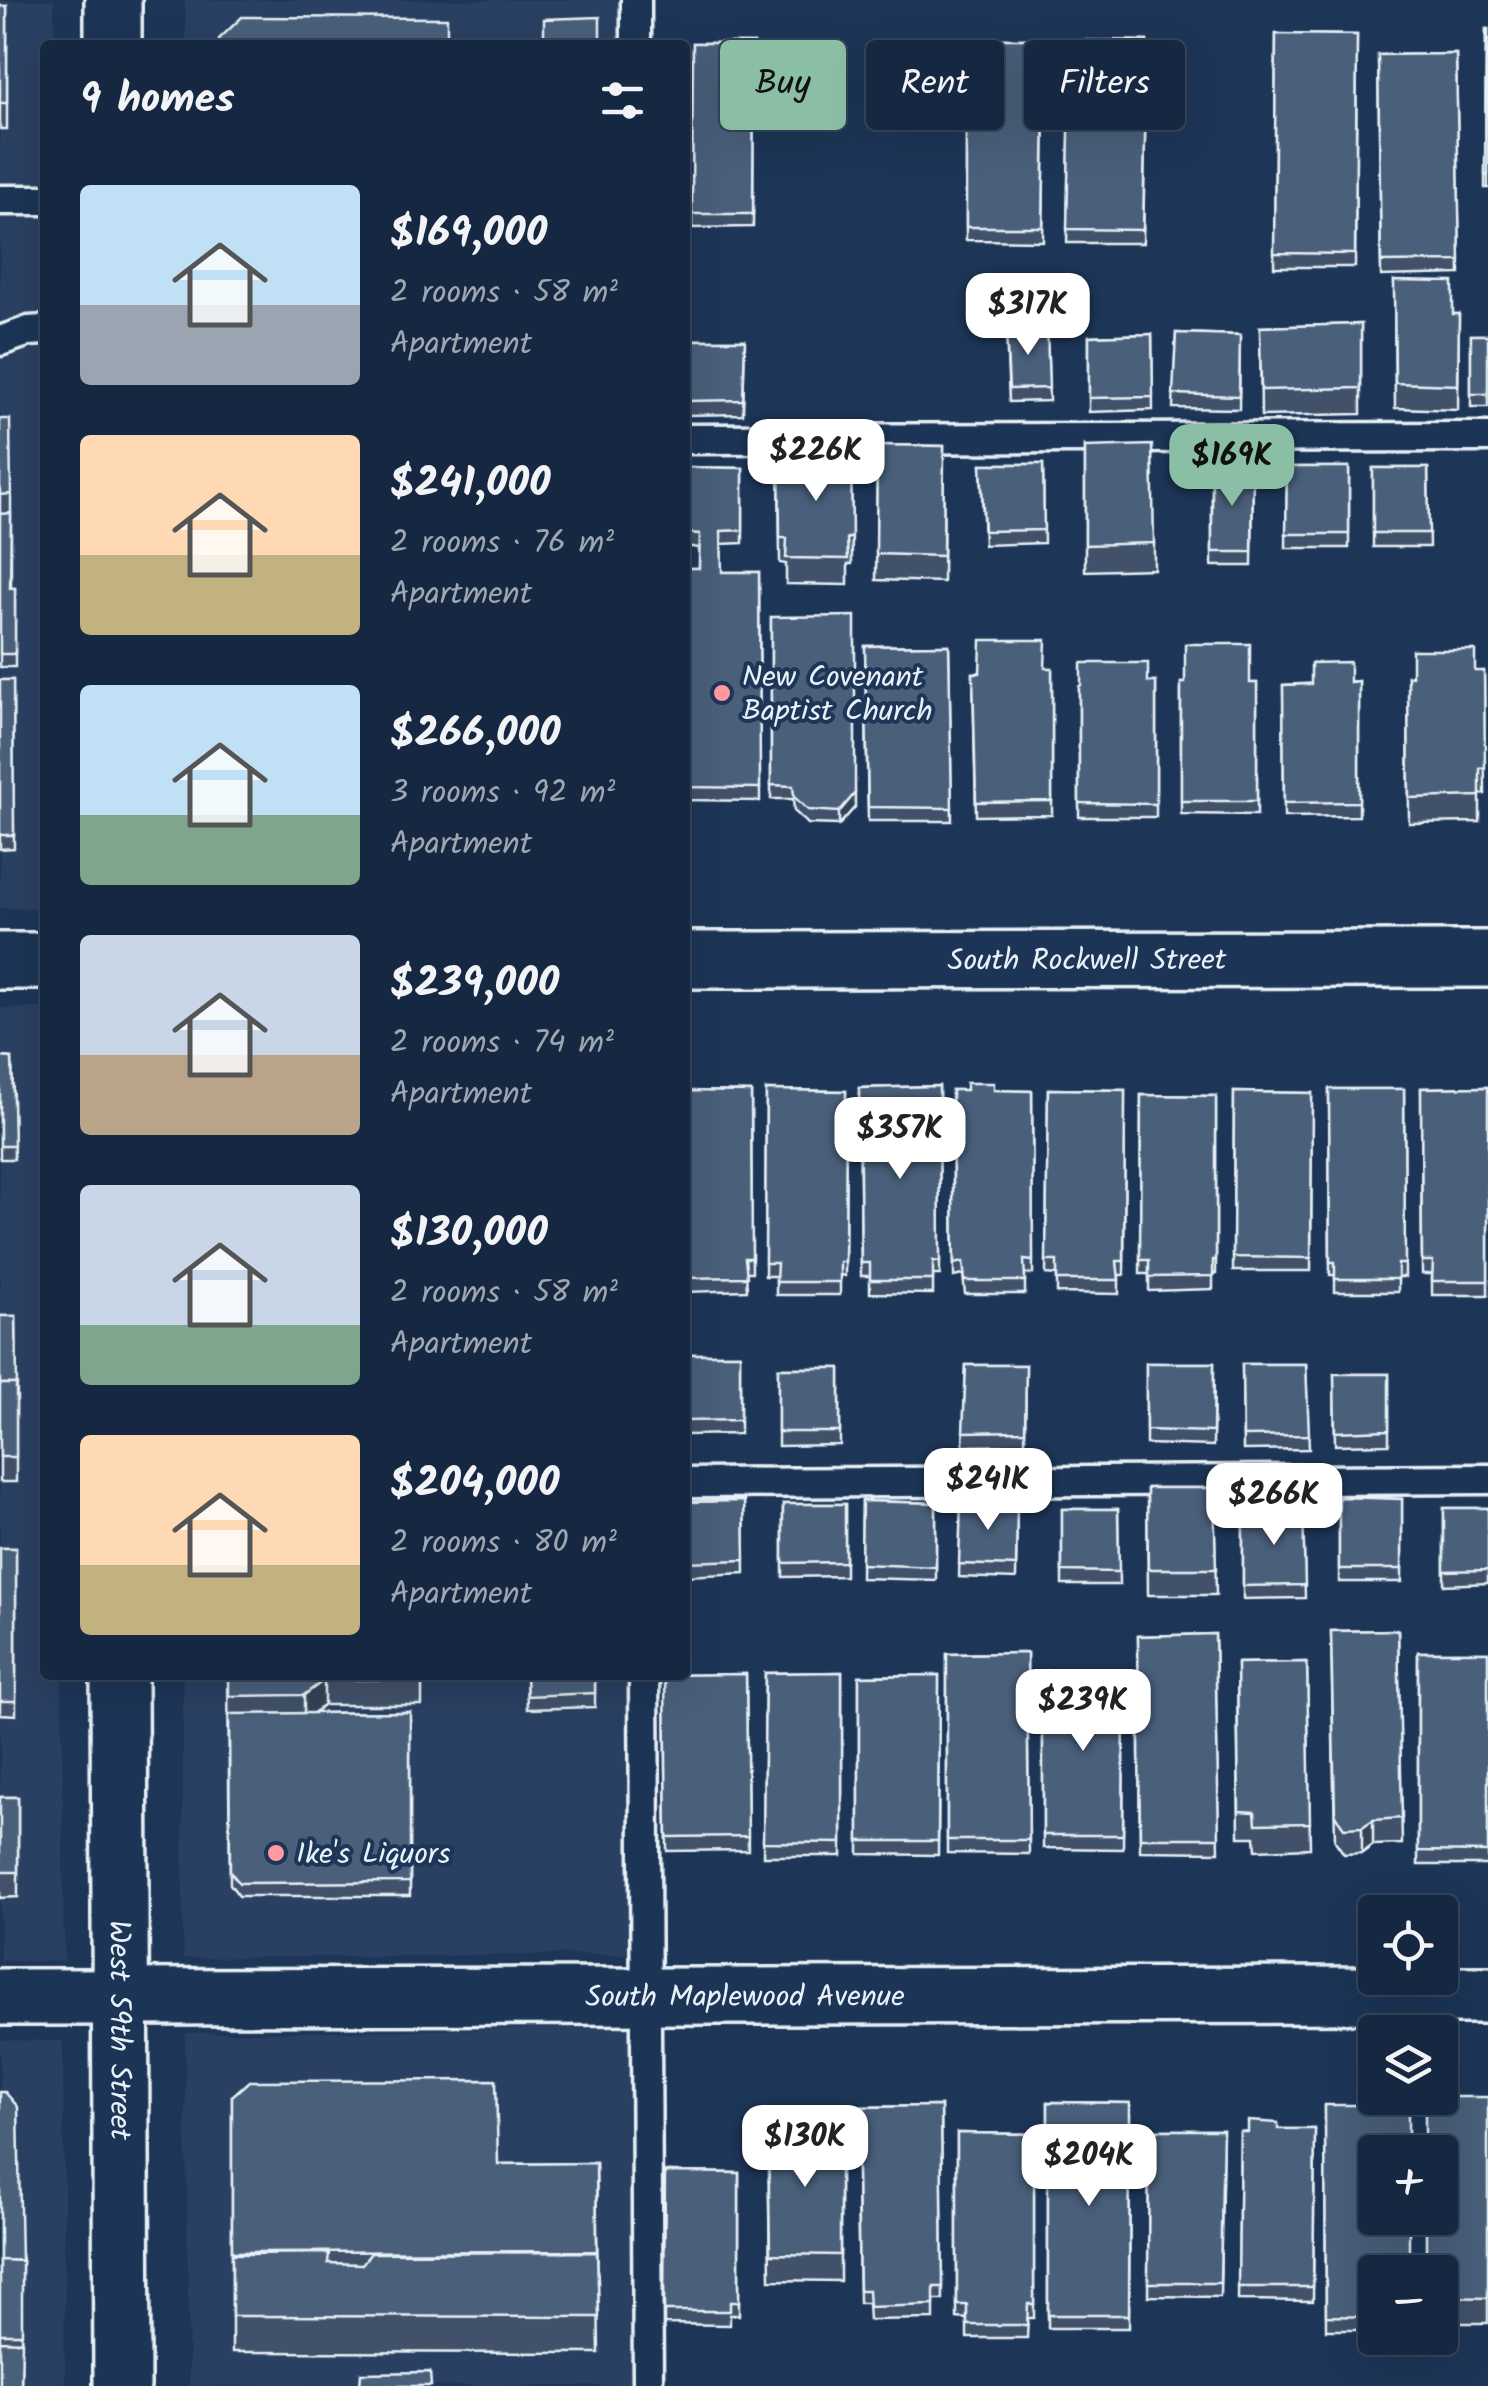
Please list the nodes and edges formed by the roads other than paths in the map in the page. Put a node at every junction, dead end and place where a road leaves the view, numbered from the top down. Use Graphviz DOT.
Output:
graph roads {
  1 [pos="112,0"];
  2 [pos="636,0"];
  3 [pos="113,40"];
  4 [pos="636,40"];
  5 [pos="0,200"];
  6 [pos="40,200"];
  7 [pos="40,330"];
  8 [pos="0,340"];
  9 [pos="1488,437"];
  10 [pos="690,439"];
  11 [pos="1488,959"];
  12 [pos="690,960"];
  13 [pos="0,961"];
  14 [pos="40,961"];
  15 [pos="1488,1479"];
  16 [pos="690,1483"];
  17 [pos="118,1680"];
  18 [pos="644,1680"];
  19 [pos="1488,1995"];
  20 [pos="646,1996"];
  21 [pos="0,1997"];
  22 [pos="120,1997"];
  23 [pos="122,2386"];
  24 [pos="648,2386"];
  1 -- 3 [label="street"];
  2 -- 4 [label="lane"];
  5 -- 6 [label="lane"];
  7 -- 8 [label="lane"];
  9 -- 10 [label="lane"];
  11 -- 12 [label="street, South Rockwell Street"];
  13 -- 14 [label="street"];
  15 -- 16 [label="lane"];
  17 -- 22 [label="street, West 59th Street"];
  18 -- 20 [label="lane"];
  19 -- 20 [label="street, South Maplewood Avenue"];
  20 -- 22 [label="street, South Maplewood Avenue"];
  20 -- 24 [label="lane"];
  21 -- 22 [label="street, South Maplewood Avenue"];
  22 -- 23 [label="street, West 59th Street"];
}
